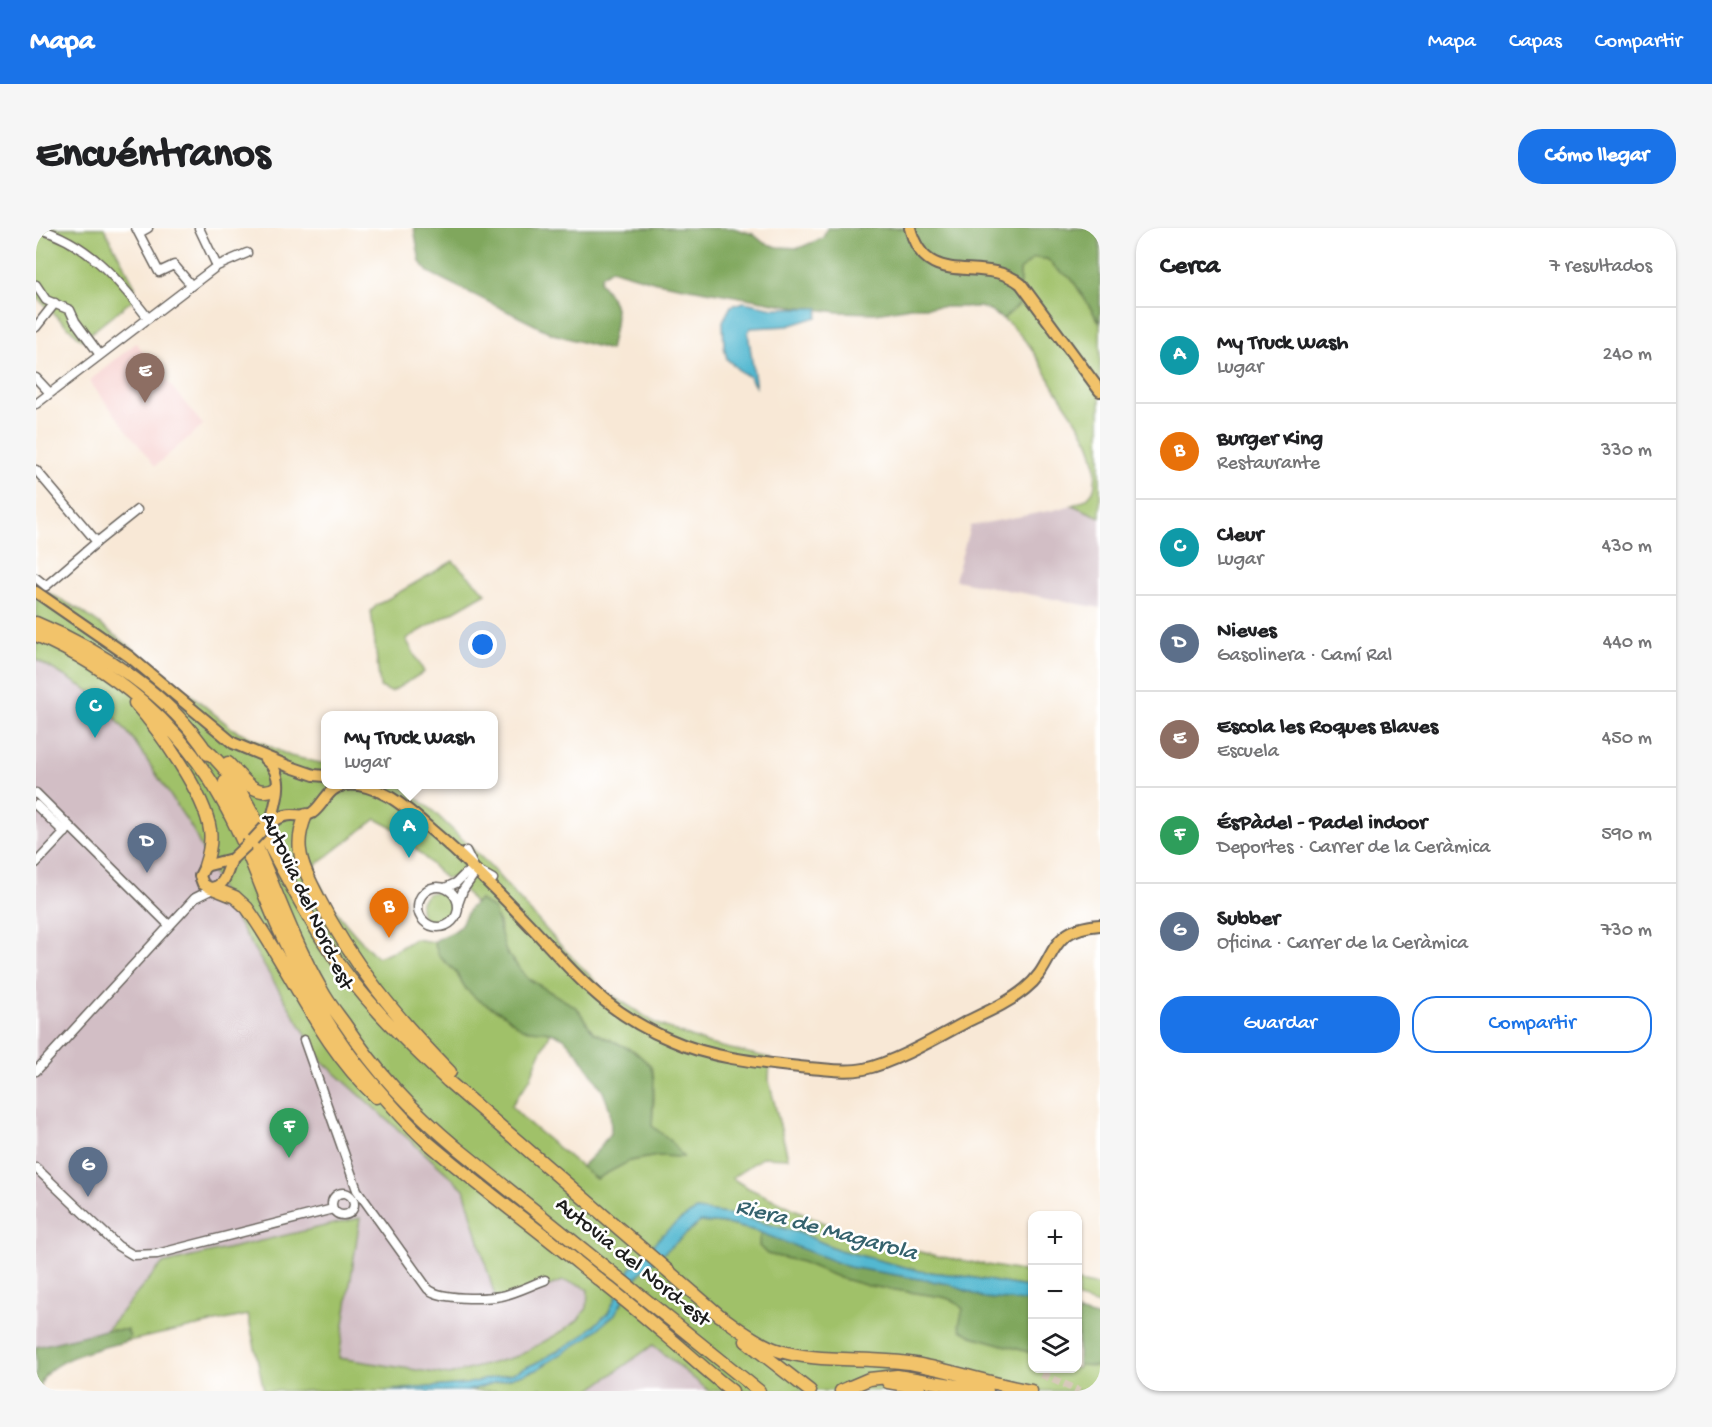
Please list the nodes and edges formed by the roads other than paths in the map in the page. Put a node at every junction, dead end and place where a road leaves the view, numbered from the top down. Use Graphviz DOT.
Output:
graph roads {
  1 [pos="36,228"];
  2 [pos="148,228"];
  3 [pos="199,228"];
  4 [pos="910,228"];
  5 [pos="137,230"];
  6 [pos="248,253"];
  7 [pos="218,267"];
  8 [pos="36,285"];
  9 [pos="191,285"];
  10 [pos="55,303"];
  11 [pos="148,318"];
  12 [pos="36,327"];
  13 [pos="100,355"];
  14 [pos="36,378"];
  15 [pos="1100,391"];
  16 [pos="50,393"];
  17 [pos="36,404"];
  18 [pos="36,470"];
  19 [pos="137,510"];
  20 [pos="97,542"];
  21 [pos="36,578"];
  22 [pos="36,592"];
  23 [pos="36,623"];
  24 [pos="36,635"];
  25 [pos="130,693"];
  26 [pos="194,736"];
  27 [pos="205,749"];
  28 [pos="261,756"];
  29 [pos="300,770"];
  30 [pos="320,776"];
  31 [pos="278,789"];
  32 [pos="321,789"];
  33 [pos="335,789"];
  34 [pos="369,789"];
  35 [pos="386,789"];
  36 [pos="36,793"];
  37 [pos="322,800"];
  38 [pos="36,805"];
  39 [pos="292,815"];
  40 [pos="306,815"];
  41 [pos="268,824"];
  42 [pos="67,830"];
  43 [pos="465,855"];
  44 [pos="232,859"];
  45 [pos="36,863"];
  46 [pos="210,865"];
  47 [pos="471,874"];
  48 [pos="225,877"];
  49 [pos="201,881"];
  50 [pos="491,881"];
  51 [pos="445,888"];
  52 [pos="214,889"];
  53 [pos="195,898"];
  54 [pos="458,904"];
  55 [pos="170,925"];
  56 [pos="1100,925"];
  57 [pos="304,1040"];
  58 [pos="36,1071"];
  59 [pos="424,1139"];
  60 [pos="36,1168"];
  61 [pos="555,1172"];
  62 [pos="333,1209"];
  63 [pos="541,1225"];
  64 [pos="545,1280"];
  65 [pos="719,1315"];
  66 [pos="708,1373"];
  67 [pos="844,1389"];
  68 [pos="724,1391"];
  69 [pos="732,1391"];
  70 [pos="759,1391"];
  71 [pos="810,1391"];
  72 [pos="921,1391"];
  73 [pos="987,1391"];
  74 [pos="1031,1391"];
  1 -- 11 [label="street"];
  2 -- 5 [label="street"];
  3 -- 7 [label="street"];
  4 -- 15 [label="main road"];
  5 -- 9 [label="street"];
  6 -- 7 [label="street"];
  7 -- 9 [label="street"];
  8 -- 10 [label="street"];
  9 -- 11 [label="street"];
  10 -- 12 [label="street"];
  10 -- 13 [label="street"];
  11 -- 13 [label="street"];
  13 -- 16 [label="street"];
  14 -- 16 [label="street"];
  16 -- 17 [label="street"];
  18 -- 20 [label="street"];
  19 -- 20 [label="street"];
  20 -- 21 [label="street"];
  22 -- 28 [label="main road"];
  23 -- 26 [label="highway, Autovia del Nord-est"];
  24 -- 25 [label="highway, Autovia del Nord-est"];
  25 -- 46 [label="highway"];
  25 -- 59 [label="highway, Autovia del Nord-est"];
  26 -- 27 [label="highway, Autovia del Nord-est"];
  26 -- 31 [label="highway"];
  27 -- 61 [label="highway"];
  27 -- 63 [label="highway, Autovia del Nord-est"];
  28 -- 29 [label="main road"];
  28 -- 31 [label="main road"];
  29 -- 30 [label="main road"];
  29 -- 31 [label="main road"];
  31 -- 39 [label="main road"];
  31 -- 41 [label="main road"];
  32 -- 37 [label="main road"];
  33 -- 37 [label="main road"];
  34 -- 43 [label="main road"];
  35 -- 43 [label="main road"];
  36 -- 42 [label="street"];
  37 -- 40 [label="main road"];
  38 -- 42 [label="street"];
  39 -- 40 [label="main road"];
  39 -- 41 [label="main road"];
  40 -- 61 [label="highway"];
  41 -- 44 [label="main road, bridge"];
  42 -- 45 [label="street"];
  42 -- 55 [label="street"];
  43 -- 47 [label="main road"];
  43 -- 50 [label="main road"];
  44 -- 46 [label="main road"];
  44 -- 48 [label="main road"];
  46 -- 48 [label="main road"];
  46 -- 49 [label="main road"];
  47 -- 50 [label="main road"];
  47 -- 51 [label="street"];
  47 -- 54 [label="street"];
  48 -- 52 [label="main road"];
  49 -- 52 [label="main road"];
  49 -- 53 [label="street"];
  50 -- 56 [label="main road"];
  51 -- 54 [label="street"];
  51 -- 54 [label="street"];
  52 -- 53 [label="street"];
  52 -- 59 [label="highway"];
  53 -- 55 [label="street"];
  55 -- 58 [label="street"];
  57 -- 64 [label="street"];
  59 -- 63 [label="highway, Autovia del Nord-est"];
  60 -- 62 [label="street"];
  61 -- 65 [label="highway"];
  63 -- 66 [label="highway, Autovia del Nord-est"];
  63 -- 70 [label="highway, Autovia del Nord-est"];
  65 -- 71 [label="highway"];
  65 -- 74 [label="highway"];
  66 -- 68 [label="highway"];
  66 -- 69 [label="highway, Autovia del Nord-est"];
  67 -- 72 [label="highway"];
  67 -- 73 [label="highway"];
}
